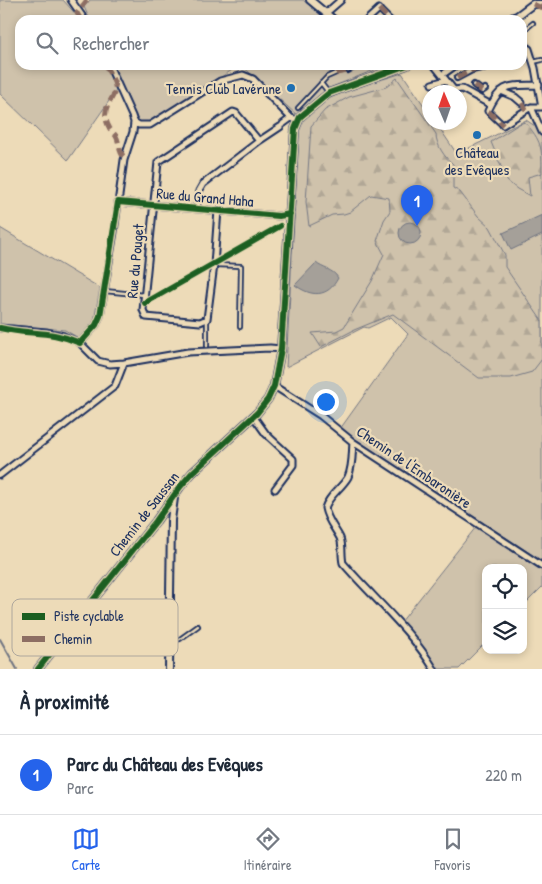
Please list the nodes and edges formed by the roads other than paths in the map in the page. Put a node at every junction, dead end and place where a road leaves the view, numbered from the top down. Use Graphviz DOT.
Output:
graph roads {
  1 [pos="71,0"];
  2 [pos="310,0"];
  3 [pos="341,0"];
  4 [pos="531,2"];
  5 [pos="542,4"];
  6 [pos="542,8"];
  7 [pos="379,9"];
  8 [pos="326,13"];
  9 [pos="82,15"];
  10 [pos="328,15"];
  11 [pos="372,15"];
  12 [pos="385,15"];
  13 [pos="516,15"];
  14 [pos="532,23"];
  15 [pos="527,28"];
  16 [pos="527,48"];
  17 [pos="542,60"];
  18 [pos="533,62"];
  19 [pos="111,70"];
  20 [pos="382,70"];
  21 [pos="438,70"];
  22 [pos="451,70"];
  23 [pos="472,70"];
  24 [pos="336,73"];
  25 [pos="457,78"];
  26 [pos="445,80"];
  27 [pos="321,83"];
  28 [pos="432,84"];
  29 [pos="474,85"];
  30 [pos="539,86"];
  31 [pos="486,89"];
  32 [pos="501,91"];
  33 [pos="328,93"];
  34 [pos="522,103"];
  35 [pos="491,106"];
  36 [pos="542,107"];
  37 [pos="298,108"];
  38 [pos="529,109"];
  39 [pos="488,112"];
  40 [pos="294,119"];
  41 [pos="134,122"];
  42 [pos="503,125"];
  43 [pos="542,132"];
  44 [pos="259,141"];
  45 [pos="118,202"];
  46 [pos="153,204"];
  47 [pos="197,209"];
  48 [pos="218,210"];
  49 [pos="290,214"];
  50 [pos="214,265"];
  51 [pos="105,291"];
  52 [pos="144,295"];
  53 [pos="207,319"];
  54 [pos="240,327"];
  55 [pos="0,328"];
  56 [pos="80,343"];
  57 [pos="207,346"];
  58 [pos="281,349"];
  59 [pos="124,363"];
  60 [pos="275,383"];
  61 [pos="253,416"];
  62 [pos="353,442"];
  63 [pos="0,475"];
  64 [pos="275,489"];
  65 [pos="175,495"];
  66 [pos="171,520"];
  67 [pos="156,521"];
  68 [pos="542,566"];
  69 [pos="94,599"];
  70 [pos="170,599"];
  71 [pos="198,626"];
  72 [pos="178,639"];
  73 [pos="48,656"];
  74 [pos="169,656"];
  75 [pos="38,669"];
  76 [pos="169,669"];
  77 [pos="434,669"];
  1 -- 9 [label="street"];
  2 -- 8 [label="street"];
  3 -- 8 [label="street"];
  4 -- 5 [label="street"];
  4 -- 6 [label="street"];
  4 -- 13 [label="street"];
  7 -- 11 [label="street"];
  7 -- 12 [label="street"];
  8 -- 10 [label="street"];
  14 -- 15 [label="lane"];
  16 -- 18 [label="street"];
  17 -- 18 [label="lane"];
  18 -- 30 [label="street"];
  19 -- 41 [label="street"];
  20 -- 33 [label="street"];
  21 -- 26 [label="street"];
  22 -- 26 [label="street"];
  23 -- 25 [label="street"];
  24 -- 27 [label="lane"];
  26 -- 28 [label="street"];
  26 -- 35 [label="street"];
  27 -- 33 [label="lane"];
  27 -- 37 [label="lane"];
  29 -- 31 [label="street"];
  30 -- 32 [label="street"];
  30 -- 36 [label="street"];
  32 -- 34 [label="street"];
  32 -- 35 [label="street"];
  33 -- 40 [label="street"];
  34 -- 38 [label="street"];
  35 -- 39 [label="street"];
  36 -- 38 [label="street"];
  38 -- 42 [label="street"];
  38 -- 43 [label="street"];
  39 -- 42 [label="street"];
  40 -- 41 [label="street"];
  40 -- 44 [label="street"];
  40 -- 49 [label="street"];
  41 -- 45 [label="street"];
  44 -- 46 [label="street, Rue du Pouget"];
  44 -- 47 [label="street"];
  45 -- 46 [label="street, Rue du Grand Haha"];
  45 -- 56 [label="street"];
  46 -- 47 [label="street, Rue du Grand Haha"];
  46 -- 52 [label="street, Rue du Pouget"];
  47 -- 48 [label="street, Rue du Grand Haha"];
  48 -- 49 [label="street, Rue du Grand Haha"];
  48 -- 50 [label="street"];
  49 -- 58 [label="street"];
  50 -- 53 [label="street"];
  50 -- 54 [label="lane"];
  51 -- 52 [label="lane"];
  52 -- 53 [label="street, Rue du Pouget"];
  53 -- 57 [label="lane"];
  55 -- 56 [label="street"];
  56 -- 59 [label="street"];
  58 -- 59 [label="street"];
  58 -- 60 [label="street"];
  59 -- 63 [label="street"];
  60 -- 61 [label="street, Chemin de Saussan"];
  60 -- 62 [label="street, Chemin de l'Embaronière"];
  61 -- 64 [label="street"];
  61 -- 65 [label="street, Chemin de Saussan"];
  62 -- 68 [label="street, Chemin de l'Embaronière"];
  62 -- 77 [label="street"];
  65 -- 66 [label="street"];
  65 -- 67 [label="street, Chemin de Saussan"];
  66 -- 67 [label="street, Chemin de Saussan"];
  66 -- 70 [label="street"];
  67 -- 69 [label="street, Chemin de Saussan"];
  71 -- 72 [label="lane"];
  73 -- 75 [label="street, Chemin de Saussan"];
  74 -- 76 [label="street"];
}
